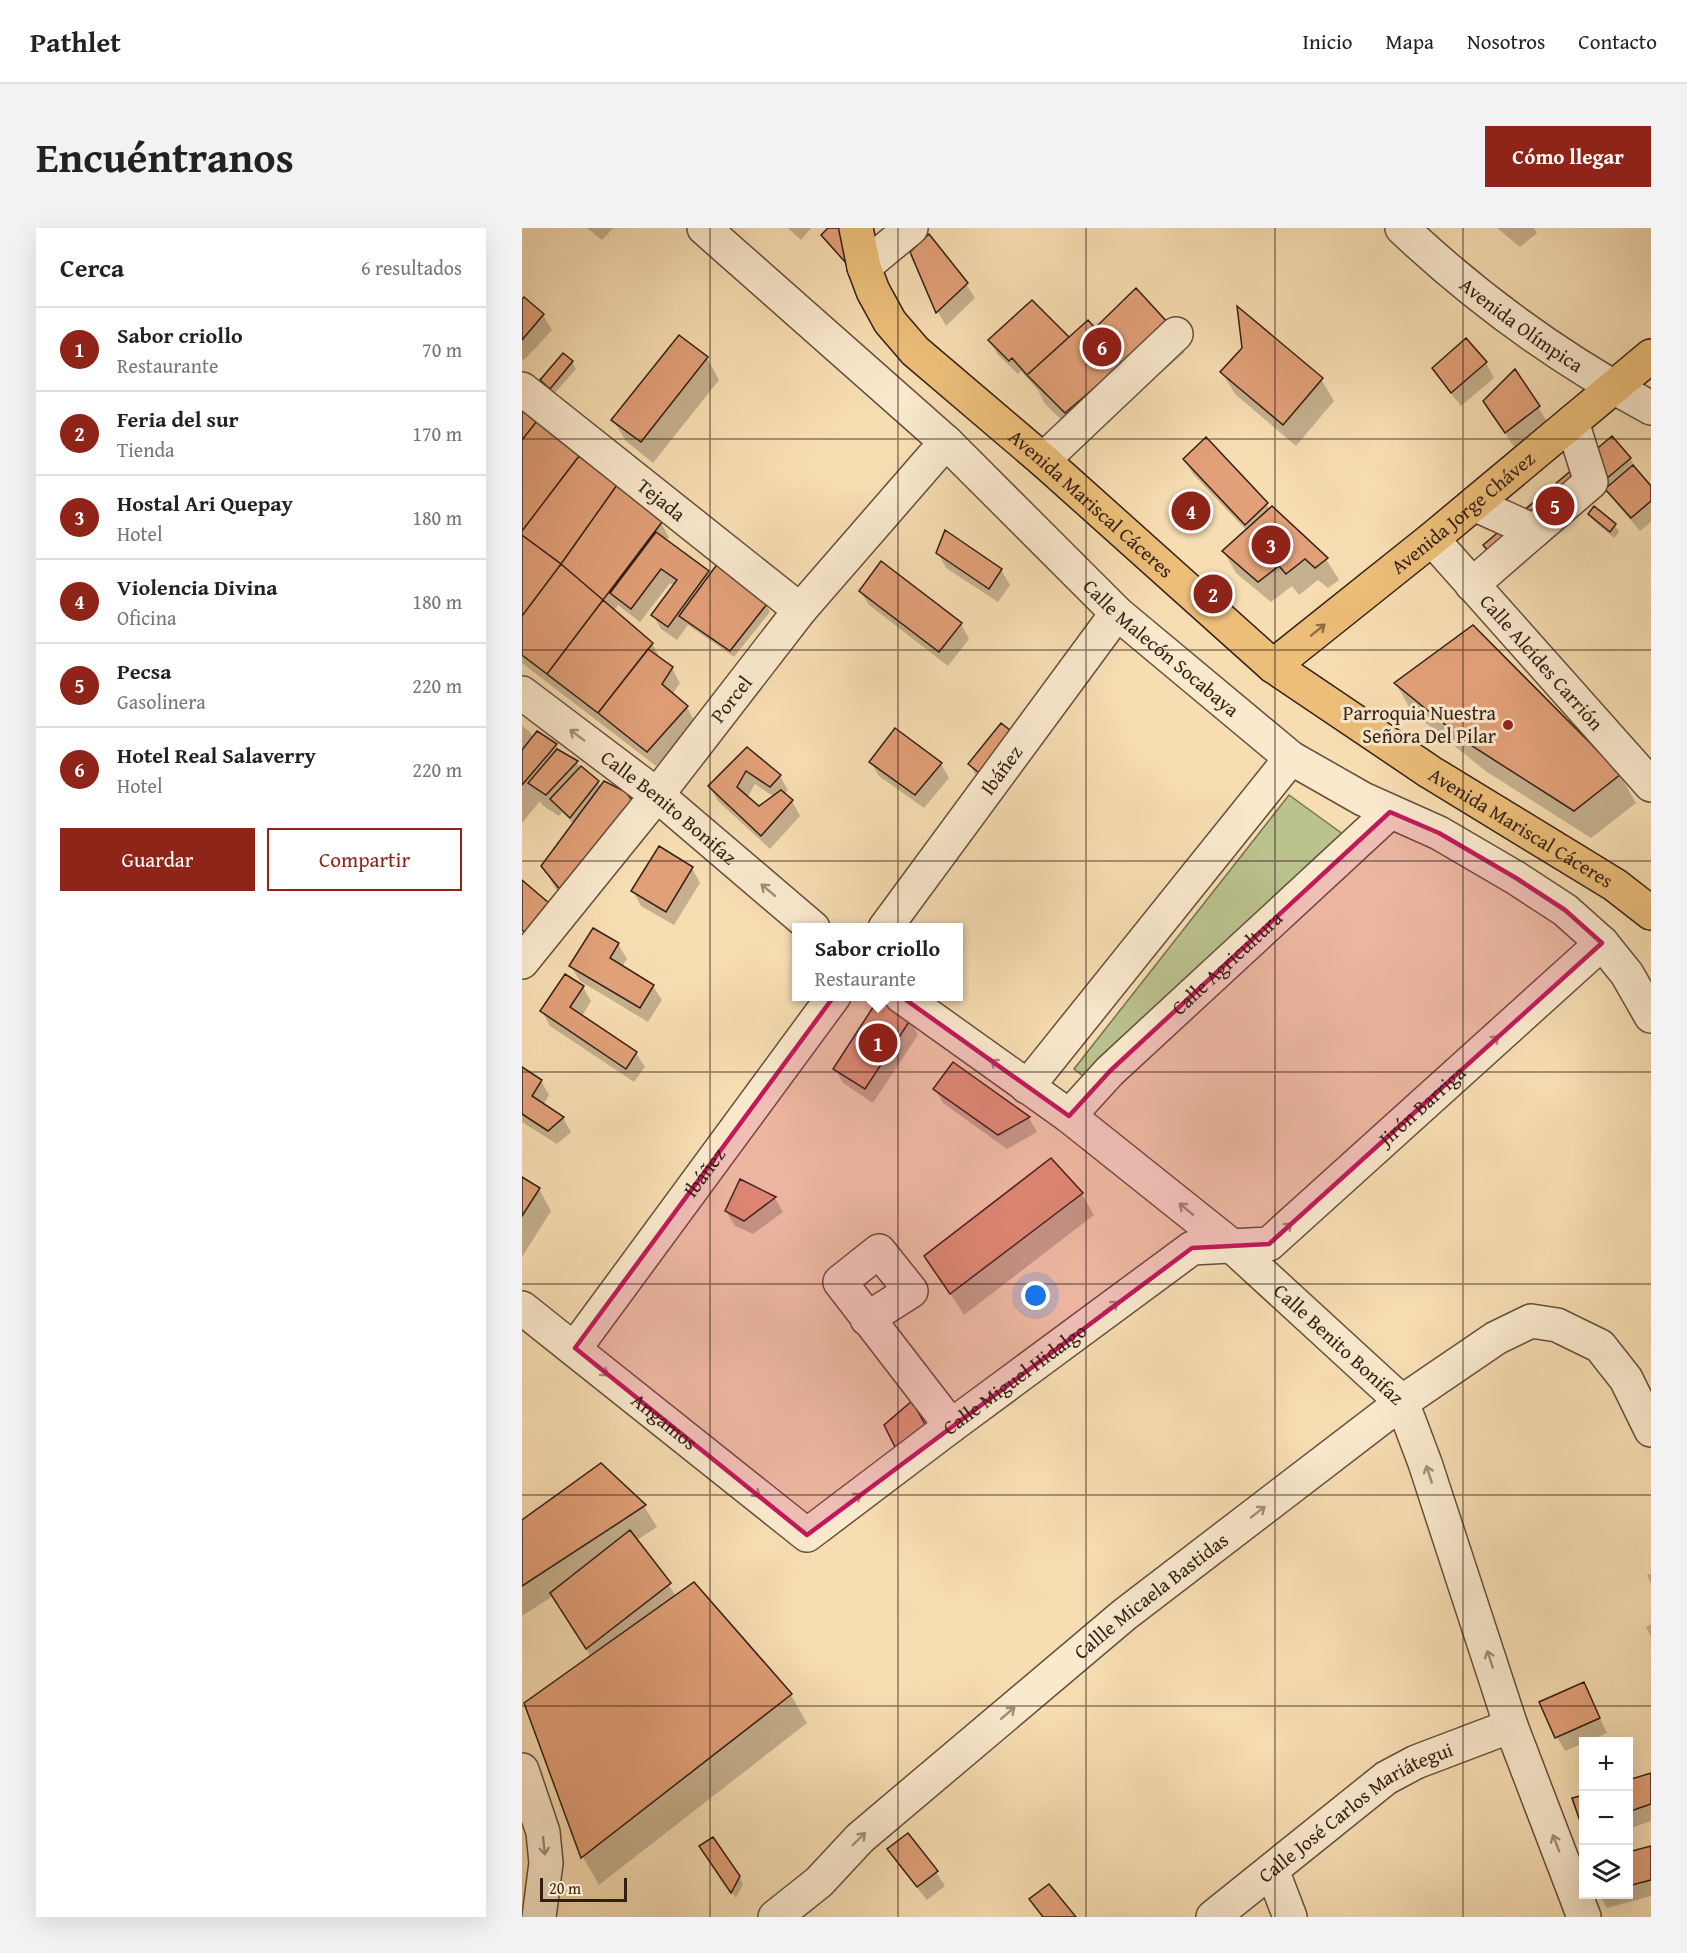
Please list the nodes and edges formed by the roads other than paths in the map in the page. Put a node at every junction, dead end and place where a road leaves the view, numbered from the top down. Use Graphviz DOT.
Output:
graph roads {
  1 [pos="704,228"];
  2 [pos="855,228"];
  3 [pos="910,228"];
  4 [pos="1402,228"];
  5 [pos="864,267"];
  6 [pos="1176,334"];
  7 [pos="1651,356"];
  8 [pos="1613,388"];
  9 [pos="522,389"];
  10 [pos="1651,408"];
  11 [pos="1572,422"];
  12 [pos="945,442"];
  13 [pos="1043,460"];
  14 [pos="1474,504"];
  15 [pos="1534,531"];
  16 [pos="1432,539"];
  17 [pos="1472,585"];
  18 [pos="800,610"];
  19 [pos="1117,613"];
  20 [pos="1273,666"];
  21 [pos="522,693"];
  22 [pos="1291,758"];
  23 [pos="1651,784"];
  24 [pos="657,795"];
  25 [pos="1390,812"];
  26 [pos="1651,912"];
  27 [pos="808,923"];
  28 [pos="888,923"];
  29 [pos="1602,943"];
  30 [pos="522,962"];
  31 [pos="830,1001"];
  32 [pos="908,1001"];
  33 [pos="1651,1016"];
  34 [pos="1027,1086"];
  35 [pos="1069,1116"];
  36 [pos="1232,1246"];
  37 [pos="522,1308"];
  38 [pos="867,1319"];
  39 [pos="574,1348"];
  40 [pos="1402,1402"];
  41 [pos="951,1426"];
  42 [pos="1651,1431"];
  43 [pos="807,1534"];
  44 [pos="1512,1726"];
  45 [pos="522,1770"];
  46 [pos="527,1803"];
  47 [pos="1272,1870"];
  48 [pos="819,1882"];
  49 [pos="539,1917"];
  50 [pos="775,1917"];
  51 [pos="814,1917"];
  52 [pos="1213,1917"];
  53 [pos="1290,1917"];
  54 [pos="1584,1917"];
  1 -- 12 [label="street, Calle Malecón Socabaya"];
  2 -- 5 [label="main road, Avenida Mariscal Cáceres"];
  3 -- 5 [label="street"];
  4 -- 8 [label="street, Avenida Olímpica"];
  5 -- 13 [label="main road, Avenida Mariscal Cáceres"];
  6 -- 13 [label="street"];
  7 -- 8 [label="main road, Avenida Jorge Chávez"];
  8 -- 10 [label="street, Avenida Olímpica"];
  8 -- 11 [label="main road, Avenida Jorge Chávez"];
  9 -- 18 [label="street, Tejada"];
  11 -- 14 [label="main road, Avenida Jorge Chávez"];
  11 -- 15 [label="street"];
  12 -- 18 [label="street, Porcel"];
  12 -- 19 [label="street, Calle Malecón Socabaya"];
  13 -- 20 [label="main road, Avenida Mariscal Cáceres"];
  14 -- 15 [label="street"];
  14 -- 16 [label="main road, Avenida Jorge Chávez"];
  15 -- 17 [label="street"];
  16 -- 17 [label="street, Calle Alcides Carrión"];
  20 -- 16 [label="main road, Avenida Jorge Chávez, one-way"];
  17 -- 23 [label="street, Calle Alcides Carrión"];
  18 -- 24 [label="street, Porcel"];
  19 -- 22 [label="street, Calle Malecón Socabaya"];
  19 -- 28 [label="street, Ibáñez"];
  20 -- 26 [label="main road, Avenida Mariscal Cáceres"];
  24 -- 21 [label="street, Calle Benito Bonifaz, one-way"];
  22 -- 25 [label="street, Calle Malecón Socabaya"];
  22 -- 34 [label="street"];
  27 -- 24 [label="street, Calle Benito Bonifaz, one-way"];
  24 -- 30 [label="street, Porcel"];
  25 -- 29 [label="street, Calle Malecón Socabaya"];
  25 -- 35 [label="street, Calle Agricultura"];
  29 -- 33 [label="street, Calle Malecón Socabaya"];
  36 -- 29 [label="street, Jirón Barriga, one-way"];
  31 -- 39 [label="street, Ibáñez"];
  34 -- 32 [label="street, Calle Benito Bonifaz, one-way"];
  34 -- 35 [label="street, Calle Benito Bonifaz"];
  36 -- 35 [label="street, Calle Benito Bonifaz, one-way"];
  36 -- 40 [label="street, Calle Benito Bonifaz"];
  41 -- 36 [label="street, Calle Miguel Hidalgo, one-way"];
  37 -- 39 [label="street, Angamos"];
  38 -- 41 [label="street"];
  39 -- 43 [label="street, Angamos, one-way"];
  40 -- 42 [label="street, Callle Micaela Bastidas"];
  44 -- 40 [label="street, Calle Benito Bonifaz, one-way"];
  48 -- 40 [label="street, Callle Micaela Bastidas, one-way"];
  43 -- 41 [label="street, Calle Miguel Hidalgo, one-way"];
  44 -- 47 [label="street, Calle José Carlos Mariátegui"];
  54 -- 44 [label="street, Calle Benito Bonifaz, one-way"];
  45 -- 46 [label="street"];
  46 -- 49 [label="street, one-way"];
  47 -- 52 [label="street, Calle José Carlos Mariátegui"];
  47 -- 53 [label="street"];
  48 -- 50 [label="street, Callle Micaela Bastidas"];
  48 -- 51 [label="street"];
}
